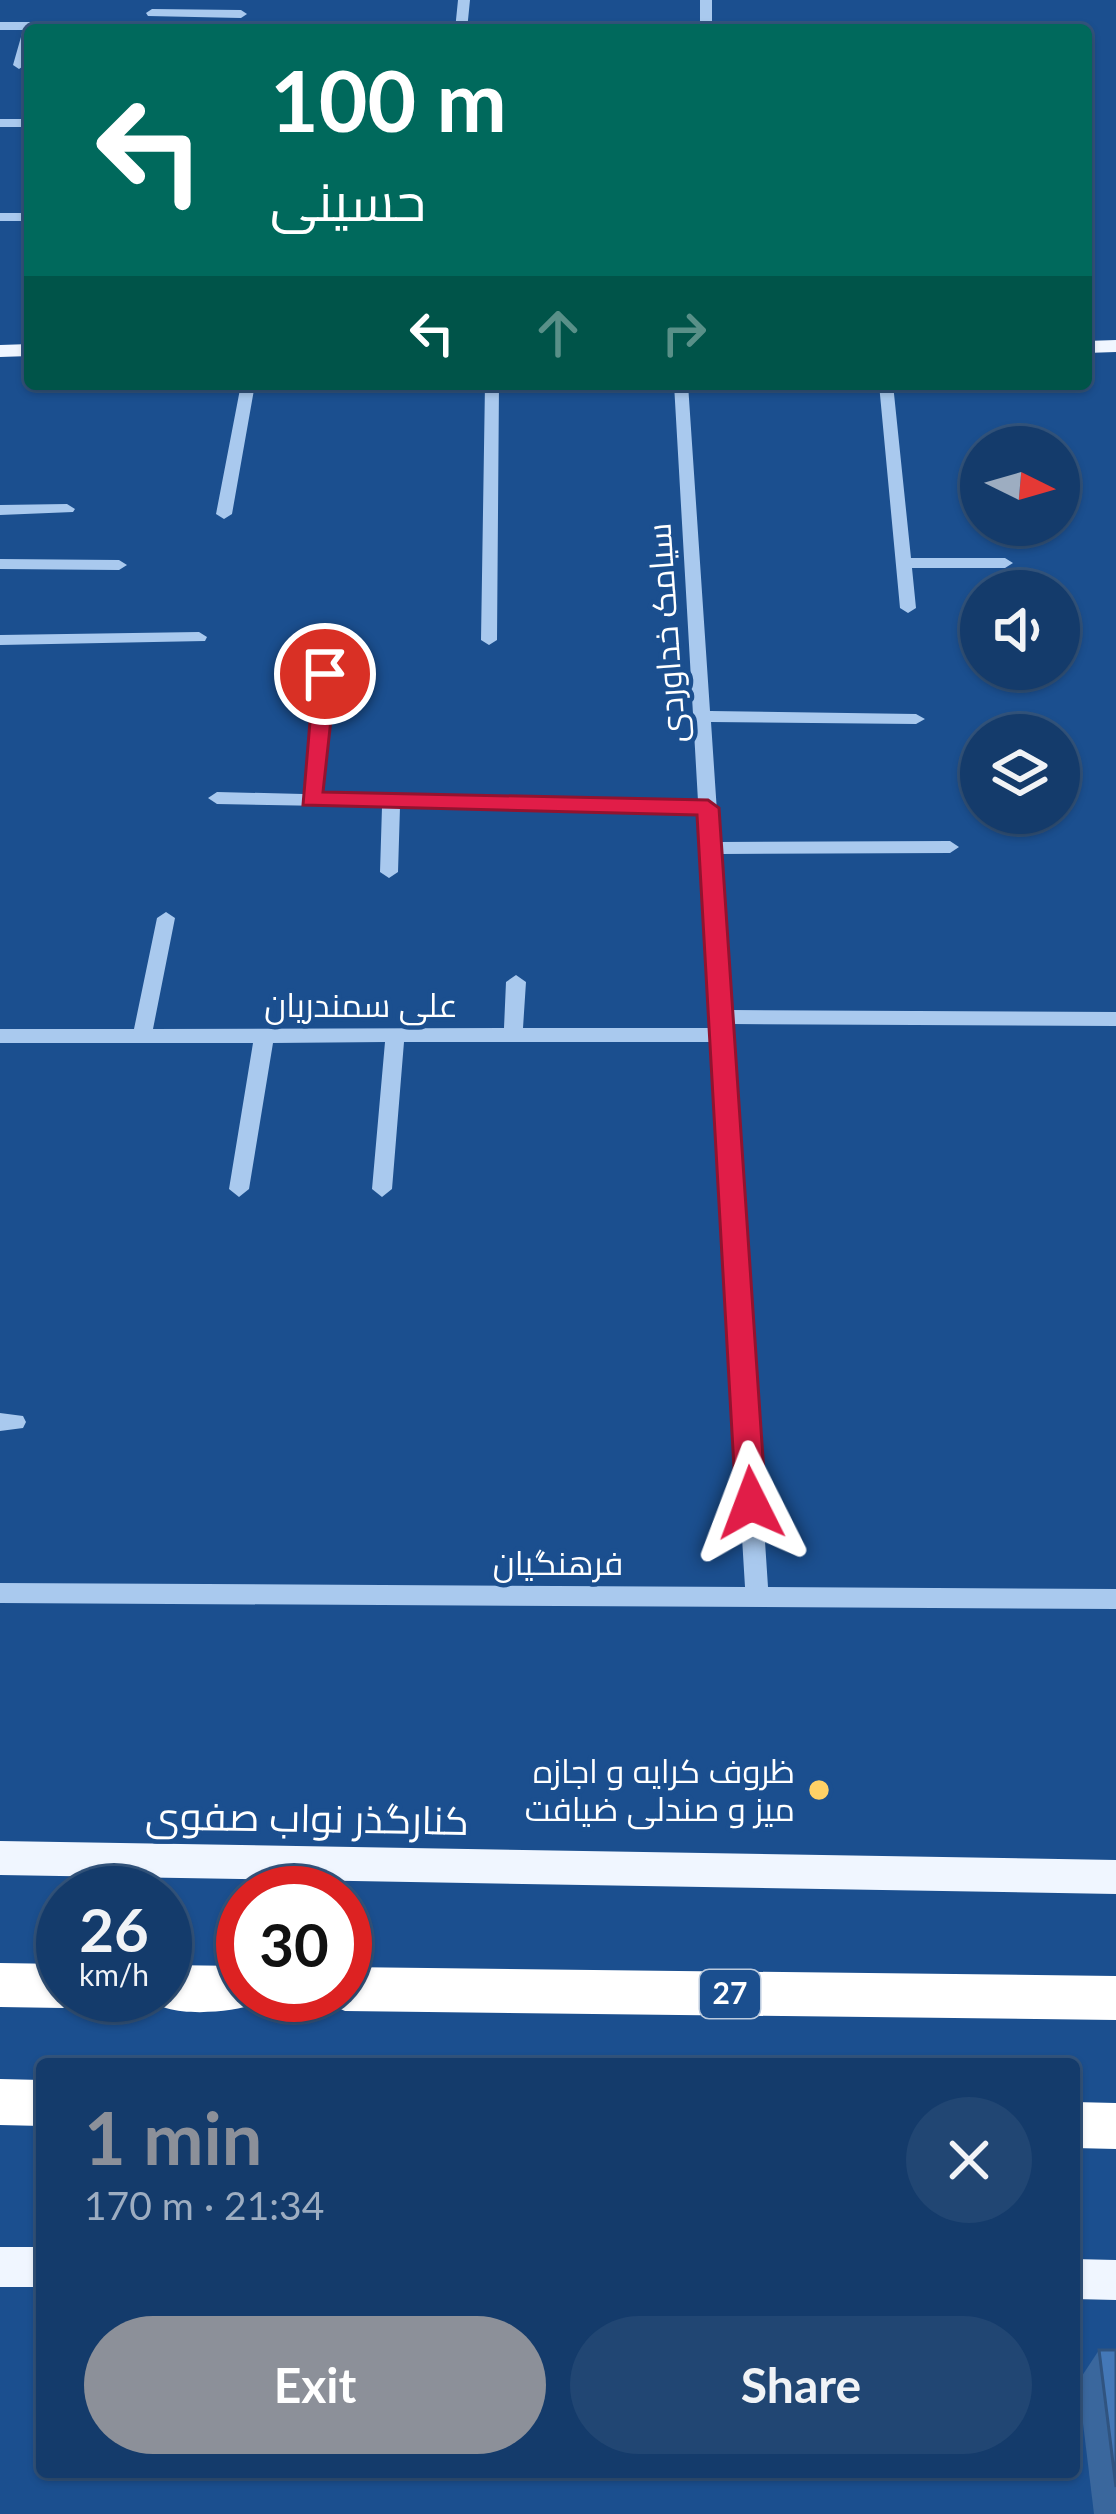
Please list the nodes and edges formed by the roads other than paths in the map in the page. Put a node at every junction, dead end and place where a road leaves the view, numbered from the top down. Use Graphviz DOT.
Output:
graph roads {
  1 [pos="241,14"];
  2 [pos="150,17"];
  3 [pos="57,24"];
  4 [pos="24,47"];
  5 [pos="19,65"];
  6 [pos="247,390"];
  7 [pos="492,390"];
  8 [pos="681,390"];
  9 [pos="887,390"];
  10 [pos="68,508"];
  11 [pos="0,510"];
  12 [pos="224,514"];
  13 [pos="903,563"];
  14 [pos="1005,563"];
  15 [pos="0,564"];
  16 [pos="119,565"];
  17 [pos="908,608"];
  18 [pos="199,637"];
  19 [pos="0,640"];
  20 [pos="489,640"];
  21 [pos="325,674"];
  22 [pos="701,716"];
  23 [pos="916,719"];
  24 [pos="217,798"];
  25 [pos="311,800"];
  26 [pos="391,801"];
  27 [pos="708,808"];
  28 [pos="950,847"];
  29 [pos="710,848"];
  30 [pos="389,872"];
  31 [pos="166,918"];
  32 [pos="516,982"];
  33 [pos="1116,1019"];
  34 [pos="721,1026"];
  35 [pos="264,1035"];
  36 [pos="395,1035"];
  37 [pos="513,1035"];
  38 [pos="0,1036"];
  39 [pos="142,1036"];
  40 [pos="239,1189"];
  41 [pos="382,1189"];
  42 [pos="0,1593"];
  43 [pos="757,1597"];
  44 [pos="1116,1599"];
  45 [pos="0,1858"];
  46 [pos="1116,1876"];
  47 [pos="0,1985"];
  48 [pos="36,1986"];
  49 [pos="372,1989"];
  50 [pos="1116,1998"];
  51 [pos="0,2102"];
  52 [pos="36,2103"];
  53 [pos="1080,2125"];
  54 [pos="1116,2126"];
  55 [pos="0,2267"];
  56 [pos="36,2267"];
  57 [pos="1080,2279"];
  58 [pos="1116,2280"];
  1 -- 2 [label="street"];
  2 -- 3 [label="street"];
  4 -- 5 [label="street"];
  6 -- 12 [label="street"];
  7 -- 20 [label="street"];
  8 -- 22 [label="street, سیامک خداوردی"];
  9 -- 13 [label="street"];
  10 -- 11 [label="street"];
  13 -- 14 [label="street"];
  13 -- 17 [label="street"];
  15 -- 16 [label="street"];
  18 -- 19 [label="street"];
  21 -- 25 [label="street"];
  22 -- 23 [label="street"];
  22 -- 27 [label="street, سیامک خداوردی"];
  24 -- 25 [label="street"];
  25 -- 26 [label="street"];
  26 -- 27 [label="street"];
  26 -- 30 [label="street"];
  27 -- 29 [label="street, سیامک خداوردی"];
  28 -- 29 [label="street"];
  29 -- 34 [label="street, سیامک خداوردی"];
  31 -- 39 [label="street"];
  32 -- 37 [label="street"];
  33 -- 34 [label="street, علی سمندریان"];
  34 -- 37 [label="street, علی سمندریان"];
  34 -- 43 [label="street, سیامک خداوردی"];
  35 -- 36 [label="street, علی سمندریان"];
  35 -- 39 [label="street, علی سمندریان"];
  35 -- 40 [label="street"];
  36 -- 37 [label="street, علی سمندریان"];
  36 -- 41 [label="street"];
  38 -- 39 [label="street, علی سمندریان"];
  42 -- 43 [label="street, فرهنگیان"];
  43 -- 44 [label="street, فرهنگیان"];
  45 -- 46 [label="main road, کنارگذر نواب صفوی"];
  47 -- 48 [label="highway"];
  49 -- 50 [label="highway, 27"];
  51 -- 52 [label="highway"];
  53 -- 54 [label="highway"];
  55 -- 56 [label="main road"];
  57 -- 58 [label="main road"];
}
